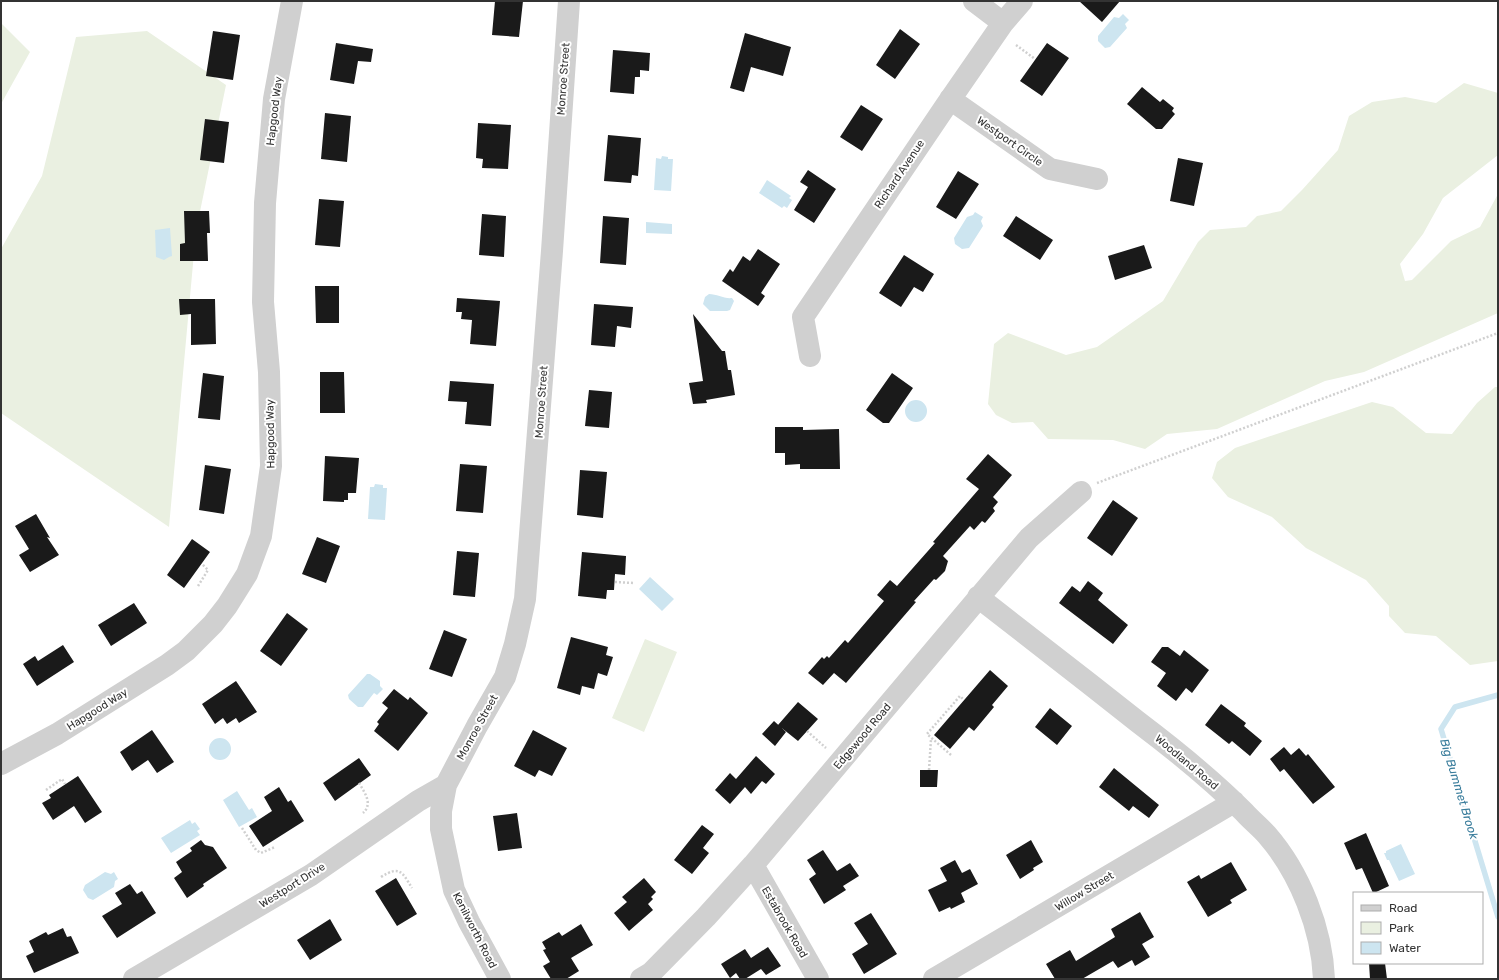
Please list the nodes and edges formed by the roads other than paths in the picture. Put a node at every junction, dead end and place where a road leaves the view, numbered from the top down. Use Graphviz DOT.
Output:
graph roads {
  1 [pos="292,1"];
  2 [pos="569,1"];
  3 [pos="974,1"];
  4 [pos="1022,1"];
  5 [pos="1003,22"];
  6 [pos="950,99"];
  7 [pos="1097,179"];
  8 [pos="810,356"];
  9 [pos="1081,492"];
  10 [pos="978,597"];
  11 [pos="1,764"];
  12 [pos="446,785"];
  13 [pos="1234,802"];
  14 [pos="753,865"];
  15 [pos="134,979"];
  16 [pos="500,979"];
  17 [pos="641,979"];
  18 [pos="818,979"];
  19 [pos="934,979"];
  20 [pos="1324,979"];
  1 -- 11 [label="street, Hapgood Way"];
  2 -- 12 [label="street, Monroe Street"];
  3 -- 5 [label="street"];
  4 -- 5 [label="street, Richard Avenue"];
  5 -- 6 [label="street, Richard Avenue"];
  6 -- 7 [label="street, Westport Circle"];
  6 -- 8 [label="street, Richard Avenue"];
  9 -- 10 [label="street, Edgewood Road"];
  10 -- 13 [label="street, Woodland Road"];
  10 -- 14 [label="street, Edgewood Road"];
  12 -- 15 [label="street, Westport Drive"];
  12 -- 16 [label="street, Kenilworth Road"];
  13 -- 19 [label="street, Willow Street"];
  13 -- 20 [label="street, Woodland Road"];
  14 -- 17 [label="street, Edgewood Road"];
  14 -- 18 [label="street, Estabrook Road"];
}
